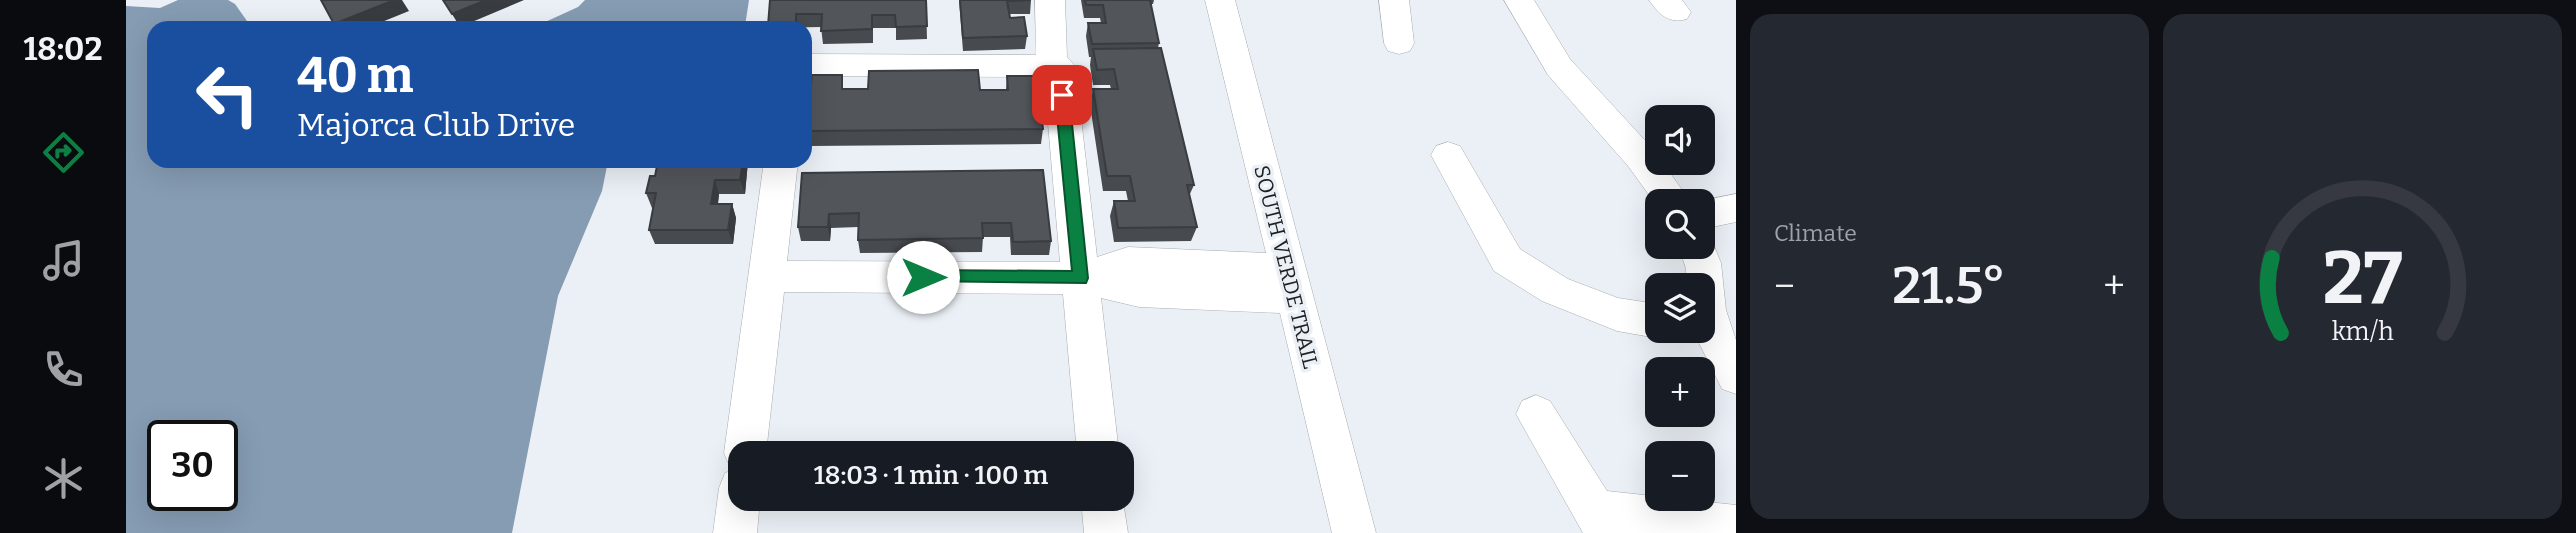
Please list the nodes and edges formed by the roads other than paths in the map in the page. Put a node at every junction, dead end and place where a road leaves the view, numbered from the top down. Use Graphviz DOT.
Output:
graph roads {
  1 [pos="1050,0"];
  2 [pos="1220,0"];
  3 [pos="1394,0"];
  4 [pos="1518,0"];
  5 [pos="1399,43"];
  6 [pos="812,65"];
  7 [pos="1052,66"];
  8 [pos="1448,155"];
  9 [pos="780,168"];
  10 [pos="1664,189"];
  11 [pos="1736,208"];
  12 [pos="1715,212"];
  13 [pos="766,276"];
  14 [pos="1080,278"];
  15 [pos="1289,284"];
  16 [pos="1645,319"];
  17 [pos="1715,342"];
  18 [pos="1736,376"];
  19 [pos="1536,414"];
  20 [pos="746,441"];
  21 [pos="1097,441"];
  22 [pos="737,511"];
  23 [pos="1103,511"];
  24 [pos="1601,522"];
  25 [pos="1736,527"];
  26 [pos="735,533"];
  27 [pos="1106,533"];
  28 [pos="1354,533"];
  1 -- 7 [label="street"];
  2 -- 15 [label="street, SOUTH VERDE TRAIL"];
  3 -- 5 [label="street"];
  4 -- 10 [label="street"];
  6 -- 7 [label="street"];
  7 -- 14 [label="street"];
  8 -- 16 [label="street"];
  9 -- 13 [label="street"];
  11 -- 12 [label="street"];
  13 -- 14 [label="street"];
  13 -- 20 [label="street"];
  14 -- 15 [label="street"];
  14 -- 21 [label="street"];
  15 -- 28 [label="street, SOUTH VERDE TRAIL"];
  17 -- 18 [label="street"];
  19 -- 24 [label="street"];
  22 -- 26 [label="street"];
  23 -- 27 [label="street"];
  24 -- 25 [label="street"];
}
